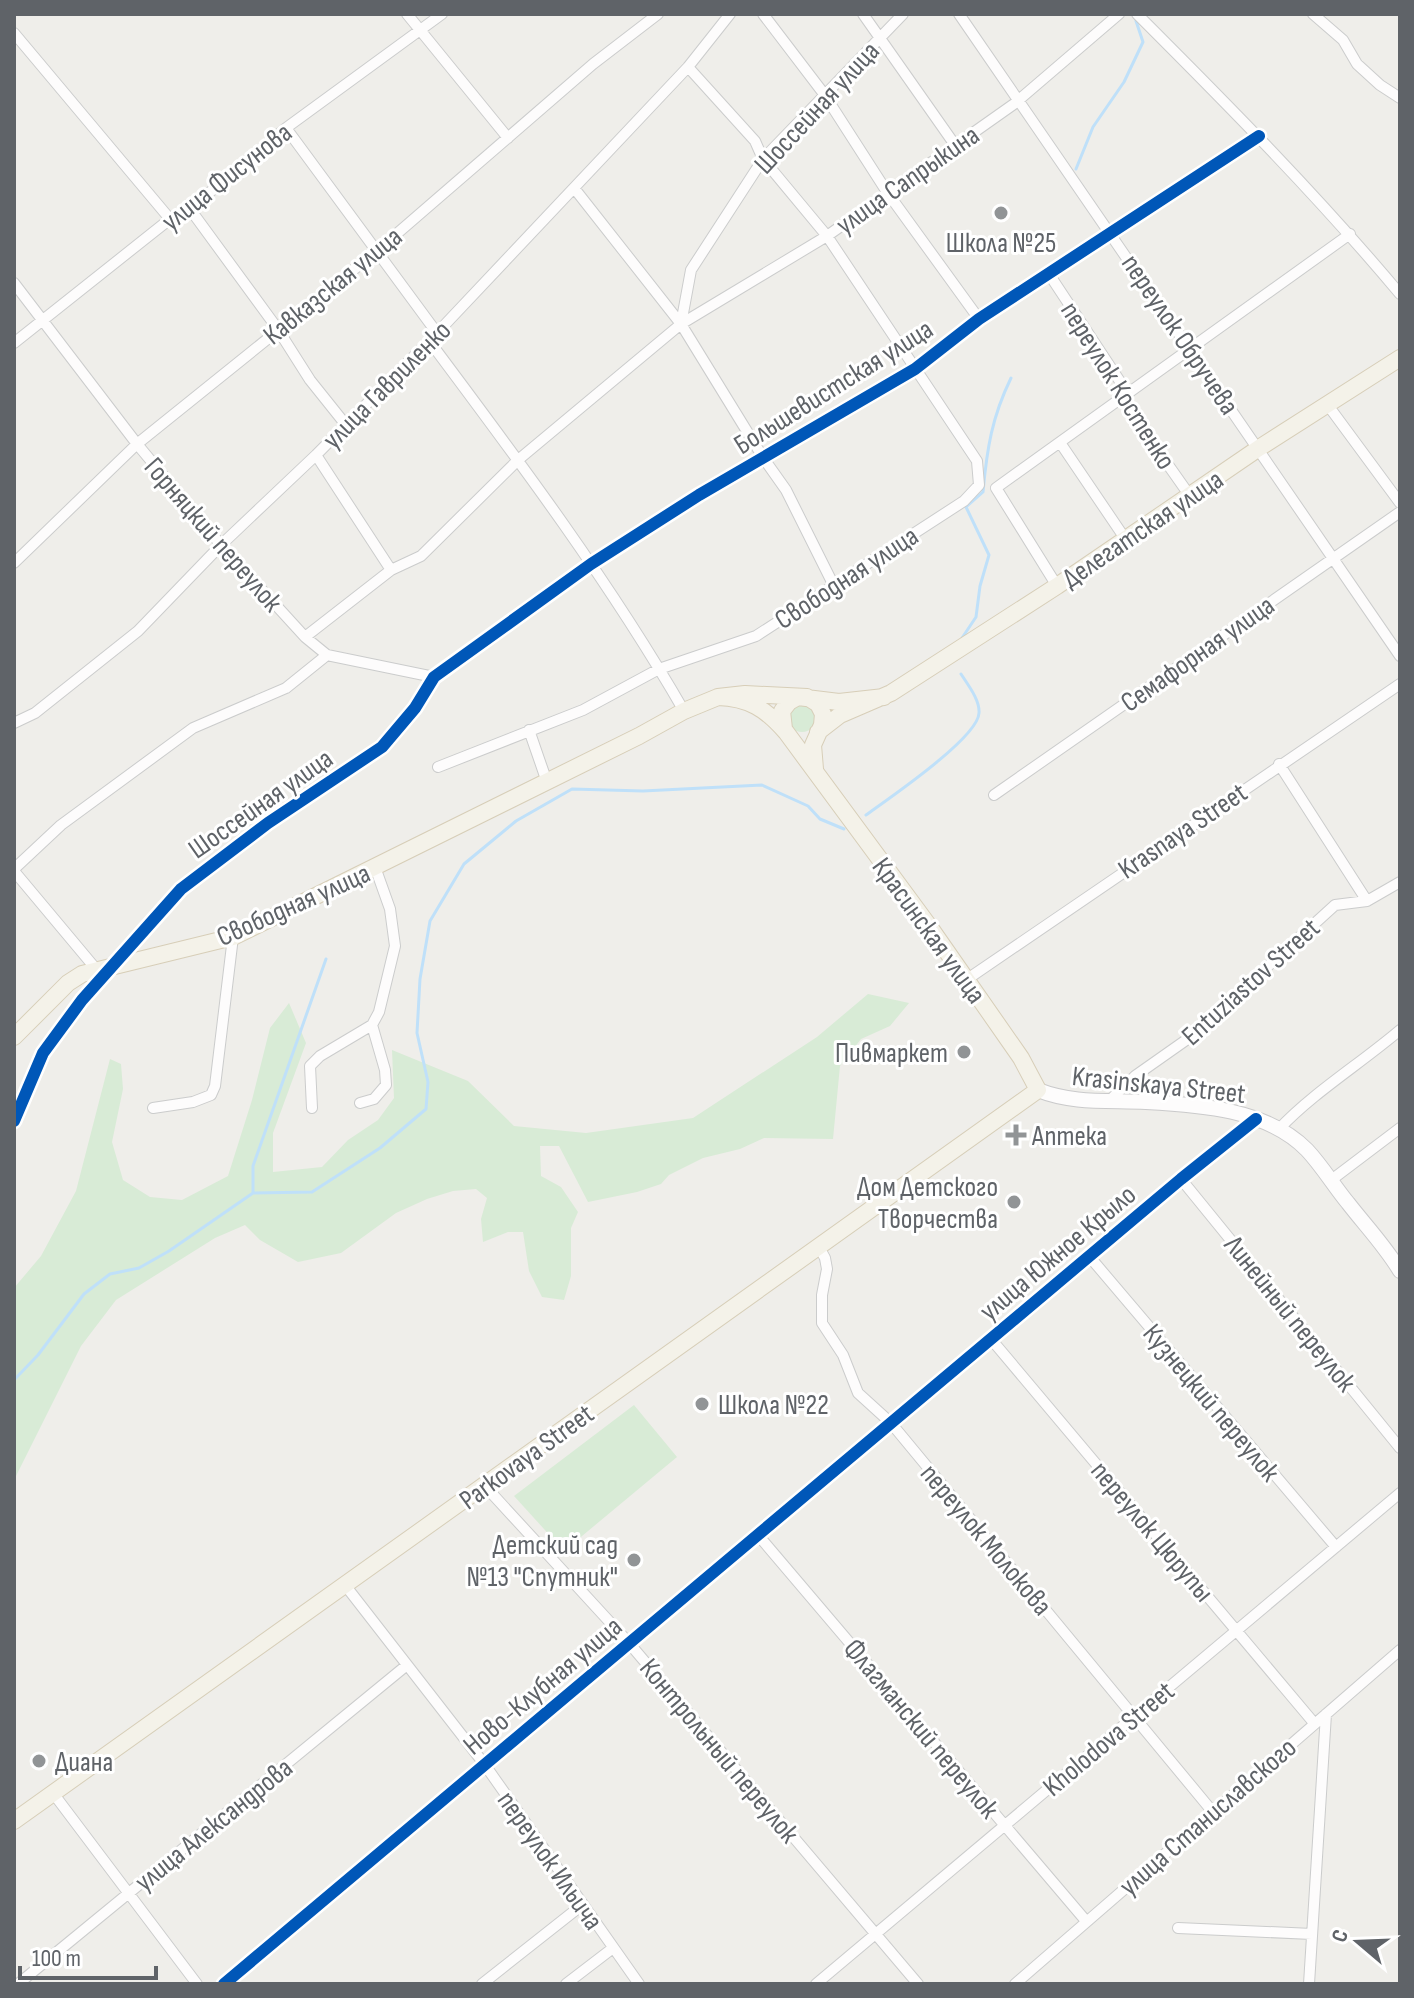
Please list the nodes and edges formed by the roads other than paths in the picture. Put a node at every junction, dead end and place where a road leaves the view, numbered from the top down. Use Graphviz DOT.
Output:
graph roads {
  1 [pos="407,14"];
  2 [pos="442,14"];
  3 [pos="658,14"];
  4 [pos="730,14"];
  5 [pos="763,14"];
  6 [pos="863,14"];
  7 [pos="903,14"];
  8 [pos="959,14"];
  9 [pos="1119,14"];
  10 [pos="1137,14"];
  11 [pos="1313,14"];
  12 [pos="422,30"];
  13 [pos="14,33"];
  14 [pos="880,38"];
  15 [pos="688,67"];
  16 [pos="824,94"];
  17 [pos="1400,98"];
  18 [pos="1020,99"];
  19 [pos="286,128"];
  20 [pos="1259,136"];
  21 [pos="508,138"];
  22 [pos="955,145"];
  23 [pos="763,159"];
  24 [pos="574,188"];
  25 [pos="887,192"];
  26 [pos="190,209"];
  27 [pos="170,219"];
  28 [pos="1111,233"];
  29 [pos="1350,234"];
  30 [pos="827,236"];
  31 [pos="378,250"];
  32 [pos="1049,274"];
  33 [pos="14,283"];
  34 [pos="1400,294"];
  35 [pos="43,319"];
  36 [pos="979,319"];
  37 [pos="681,324"];
  38 [pos="277,328"];
  39 [pos="434,338"];
  40 [pos="14,343"];
  41 [pos="1190,348"];
  42 [pos="1400,358"];
  43 [pos="915,369"];
  44 [pos="1121,398"];
  45 [pos="1327,404"];
  46 [pos="346,425"];
  47 [pos="137,444"];
  48 [pos="1061,444"];
  49 [pos="1259,448"];
  50 [pos="316,455"];
  51 [pos="764,459"];
  52 [pos="518,460"];
  53 [pos="1190,496"];
  54 [pos="1400,503"];
  55 [pos="1400,512"];
  56 [pos="1126,540"];
  57 [pos="221,545"];
  58 [pos="1334,559"];
  59 [pos="14,563"];
  60 [pos="591,564"];
  61 [pos="391,570"];
  62 [pos="833,584"];
  63 [pos="1057,586"];
  64 [pos="305,637"];
  65 [pos="327,655"];
  66 [pos="1400,656"];
  67 [pos="659,669"];
  68 [pos="434,677"];
  69 [pos="1400,684"];
  70 [pos="718,697"];
  71 [pos="807,697"];
  72 [pos="884,697"];
  73 [pos="684,711"];
  74 [pos="14,723"];
  75 [pos="529,730"];
  76 [pos="820,730"];
  77 [pos="786,732"];
  78 [pos="1279,764"];
  79 [pos="438,767"];
  80 [pos="816,774"];
  81 [pos="547,782"];
  82 [pos="994,795"];
  83 [pos="375,867"];
  84 [pos="14,870"];
  85 [pos="1400,882"];
  86 [pos="1367,901"];
  87 [pos="233,937"];
  88 [pos="103,967"];
  89 [pos="966,980"];
  90 [pos="372,1025"];
  91 [pos="1400,1030"];
  92 [pos="14,1037"];
  93 [pos="1038,1090"];
  94 [pos="1110,1100"];
  95 [pos="360,1103"];
  96 [pos="153,1108"];
  97 [pos="312,1108"];
  98 [pos="1256,1119"];
  99 [pos="14,1121"];
  100 [pos="1400,1128"];
  101 [pos="1279,1129"];
  102 [pos="1181,1179"];
  103 [pos="1330,1181"];
  104 [pos="819,1247"];
  105 [pos="1089,1256"];
  106 [pos="1400,1271"];
  107 [pos="991,1339"];
  108 [pos="891,1423"];
  109 [pos="1400,1448"];
  110 [pos="485,1486"];
  111 [pos="1400,1493"];
  112 [pos="758,1535"];
  113 [pos="1336,1547"];
  114 [pos="345,1585"];
  115 [pos="1236,1630"];
  116 [pos="629,1643"];
  117 [pos="1400,1650"];
  118 [pos="407,1665"];
  119 [pos="1326,1714"];
  120 [pos="1134,1717"];
  121 [pos="1314,1723"];
  122 [pos="485,1765"];
  123 [pos="53,1793"];
  124 [pos="1212,1811"];
  125 [pos="14,1821"];
  126 [pos="1005,1825"];
  127 [pos="129,1893"];
  128 [pos="582,1905"];
  129 [pos="1086,1921"];
  130 [pos="1178,1928"];
  131 [pos="876,1934"];
  132 [pos="1312,1934"];
  133 [pos="613,1948"];
  134 [pos="18,1984"];
  135 [pos="197,1984"];
  136 [pos="224,1984"];
  137 [pos="482,1984"];
  138 [pos="566,1984"];
  139 [pos="639,1984"];
  140 [pos="816,1984"];
  141 [pos="918,1984"];
  142 [pos="1015,1984"];
  143 [pos="1309,1984"];
  1 -- 12 [label="street"];
  2 -- 12 [label="street, улица Фисунова"];
  3 -- 21 [label="street, Кавказская улица"];
  4 -- 15 [label="street, улица Гавриленко"];
  5 -- 16 [label="street"];
  6 -- 14 [label="street"];
  7 -- 14 [label="street, Шоссейная улица"];
  8 -- 18 [label="street, переулок Обручева"];
  9 -- 18 [label="street, улица Сапрыкина"];
  10 -- 20 [label="street"];
  11 -- 17 [label="street"];
  12 -- 19 [label="street, улица Фисунова"];
  12 -- 21 [label="street"];
  13 -- 27 [label="street"];
  14 -- 16 [label="street, Шоссейная улица"];
  14 -- 22 [label="street"];
  15 -- 23 [label="street"];
  15 -- 24 [label="street, улица Гавриленко"];
  16 -- 23 [label="street, Шоссейная улица"];
  16 -- 25 [label="street"];
  18 -- 22 [label="street, улица Сапрыкина"];
  18 -- 28 [label="street, переулок Обручева"];
  19 -- 26 [label="street, улица Фисунова"];
  19 -- 31 [label="street"];
  20 -- 28 [label="street, Большевистская улица"];
  20 -- 29 [label="street"];
  21 -- 31 [label="street, Кавказская улица"];
  22 -- 25 [label="street, улица Сапрыкина"];
  23 -- 30 [label="street"];
  23 -- 37 [label="street, Шоссейная улица"];
  24 -- 37 [label="street"];
  24 -- 39 [label="street, улица Гавриленко"];
  25 -- 30 [label="street, улица Сапрыкина"];
  25 -- 36 [label="street"];
  26 -- 27 [label="street, улица Фисунова"];
  26 -- 38 [label="street"];
  27 -- 35 [label="street, улица Фисунова"];
  28 -- 32 [label="street, Большевистская улица"];
  28 -- 41 [label="street, переулок Обручева"];
  29 -- 34 [label="street"];
  29 -- 41 [label="street"];
  30 -- 37 [label="street, улица Сапрыкина"];
  30 -- 43 [label="street"];
  31 -- 38 [label="street, Кавказская улица"];
  31 -- 39 [label="street"];
  32 -- 36 [label="street, Большевистская улица"];
  32 -- 44 [label="street, переулок Костенко"];
  33 -- 35 [label="street, Горняцкий переулок"];
  35 -- 40 [label="street, улица Фисунова"];
  35 -- 47 [label="street, Горняцкий переулок"];
  36 -- 43 [label="street, Большевистская улица"];
  37 -- 51 [label="street"];
  37 -- 52 [label="street"];
  38 -- 46 [label="street"];
  38 -- 47 [label="street, Кавказская улица"];
  39 -- 46 [label="street, улица Гавриленко"];
  39 -- 52 [label="street"];
  41 -- 44 [label="street"];
  41 -- 49 [label="street, переулок Обручева"];
  42 -- 45 [label="main road, Делегатская улица"];
  43 -- 51 [label="street, Большевистская улица"];
  43 -- 62 [label="street, Свободная улица"];
  44 -- 48 [label="street"];
  44 -- 53 [label="street, переулок Костенко"];
  45 -- 49 [label="main road, Делегатская улица"];
  45 -- 54 [label="street"];
  46 -- 50 [label="street, улица Гавриленко"];
  47 -- 57 [label="street, Горняцкий переулок"];
  47 -- 59 [label="street, Кавказская улица"];
  48 -- 56 [label="street"];
  48 -- 63 [label="street"];
  49 -- 53 [label="main road, Делегатская улица"];
  49 -- 58 [label="street, переулок Обручева"];
  50 -- 57 [label="street, улица Гавриленко"];
  50 -- 61 [label="street"];
  51 -- 60 [label="street, Большевистская улица"];
  51 -- 62 [label="street"];
  52 -- 60 [label="street"];
  52 -- 61 [label="street"];
  53 -- 56 [label="main road, Делегатская улица"];
  55 -- 58 [label="street, Семафорная улица"];
  56 -- 63 [label="main road, Делегатская улица"];
  57 -- 64 [label="street, Горняцкий переулок"];
  57 -- 74 [label="street, улица Гавриленко"];
  58 -- 66 [label="street, переулок Обручева"];
  58 -- 82 [label="street, Семафорная улица"];
  60 -- 67 [label="street"];
  60 -- 68 [label="street, Большевистская улица"];
  61 -- 64 [label="street"];
  62 -- 67 [label="street, Свободная улица"];
  63 -- 72 [label="main road, Делегатская улица"];
  64 -- 65 [label="street, Горняцкий переулок"];
  65 -- 68 [label="street, Горняцкий переулок"];
  65 -- 84 [label="street"];
  67 -- 73 [label="street"];
  67 -- 75 [label="street, Свободная улица"];
  68 -- 88 [label="street, Шоссейная улица"];
  69 -- 78 [label="street, Krasnaya Street"];
  70 -- 71 [label="main road, Делегатская улица"];
  70 -- 73 [label="main road, Свободная улица"];
  70 -- 77 [label="main road, Красинская улица"];
  71 -- 72 [label="main road, Делегатская улица"];
  71 -- 76 [label="main road"];
  71 -- 77 [label="main road"];
  72 -- 76 [label="main road, Делегатская улица"];
  73 -- 81 [label="main road, Свободная улица"];
  75 -- 79 [label="street, Свободная улица"];
  75 -- 81 [label="street"];
  76 -- 77 [label="main road"];
  76 -- 80 [label="main road"];
  77 -- 80 [label="main road, Красинская улица"];
  78 -- 86 [label="street"];
  78 -- 89 [label="street, Krasnaya Street"];
  80 -- 89 [label="main road, Красинская улица"];
  81 -- 83 [label="main road, Свободная улица"];
  83 -- 87 [label="main road, Свободная улица"];
  83 -- 90 [label="street"];
  84 -- 88 [label="street"];
  85 -- 86 [label="street, Entuziastov Street"];
  86 -- 94 [label="street, Entuziastov Street"];
  87 -- 88 [label="main road, Свободная улица"];
  87 -- 96 [label="street"];
  88 -- 92 [label="main road, Шоссейная улица"];
  88 -- 99 [label="street"];
  89 -- 93 [label="main road, Красинская улица"];
  90 -- 95 [label="street"];
  90 -- 97 [label="street"];
  91 -- 101 [label="street"];
  93 -- 94 [label="main road, Krasinskaya Street"];
  93 -- 104 [label="main road, Parkovaya Street"];
  94 -- 98 [label="main road, Krasinskaya Street"];
  98 -- 101 [label="main road, Krasinskaya Street"];
  98 -- 102 [label="street, улица Южное Крыло"];
  100 -- 103 [label="street"];
  101 -- 103 [label="main road, Krasinskaya Street"];
  102 -- 105 [label="street, улица Южное Крыло"];
  102 -- 109 [label="street, Линейный переулок"];
  103 -- 106 [label="main road, Krasinskaya Street"];
  104 -- 108 [label="street, переулок Молокова"];
  104 -- 110 [label="main road, Parkovaya Street"];
  105 -- 107 [label="street, улица Южное Крыло"];
  105 -- 113 [label="street, Кузнецкий переулок"];
  107 -- 108 [label="street, улица Южное Крыло"];
  107 -- 115 [label="street, переулок Цюрупы"];
  108 -- 112 [label="street, Ново-Клубная улица"];
  108 -- 120 [label="street, переулок Молокова"];
  110 -- 114 [label="main road, Parkovaya Street"];
  110 -- 116 [label="street, Контрольный переулок"];
  111 -- 113 [label="street, Kholodova Street"];
  112 -- 116 [label="street, Ново-Клубная улица"];
  112 -- 126 [label="street, Флагманский переулок"];
  113 -- 115 [label="street, Kholodova Street"];
  114 -- 118 [label="street, переулок Ильича"];
  114 -- 123 [label="main road, Parkovaya Street"];
  115 -- 120 [label="street, Kholodova Street"];
  115 -- 121 [label="street, переулок Цюрупы"];
  116 -- 122 [label="street, Ново-Клубная улица"];
  116 -- 131 [label="street, Контрольный переулок"];
  117 -- 119 [label="street, улица Станиславского"];
  118 -- 122 [label="street, переулок Ильича"];
  118 -- 127 [label="street, улица Александрова"];
  119 -- 121 [label="street, улица Станиславского"];
  119 -- 132 [label="street"];
  120 -- 124 [label="street, переулок Молокова"];
  120 -- 126 [label="street, Kholodova Street"];
  121 -- 124 [label="street, улица Станиславского"];
  122 -- 128 [label="street, переулок Ильича"];
  122 -- 136 [label="street, Ново-Клубная улица"];
  123 -- 125 [label="main road, Parkovaya Street"];
  123 -- 127 [label="street"];
  124 -- 129 [label="street, улица Станиславского"];
  126 -- 129 [label="street, Флагманский переулок"];
  126 -- 131 [label="street, Kholodova Street"];
  127 -- 134 [label="street, улица Александрова"];
  127 -- 135 [label="street"];
  128 -- 133 [label="street, переулок Ильича"];
  128 -- 137 [label="street"];
  129 -- 142 [label="street, улица Станиславского"];
  130 -- 132 [label="street"];
  131 -- 140 [label="street, Kholodova Street"];
  131 -- 141 [label="street, Контрольный переулок"];
  132 -- 143 [label="street"];
  133 -- 138 [label="street"];
  133 -- 139 [label="street, переулок Ильича"];
}
